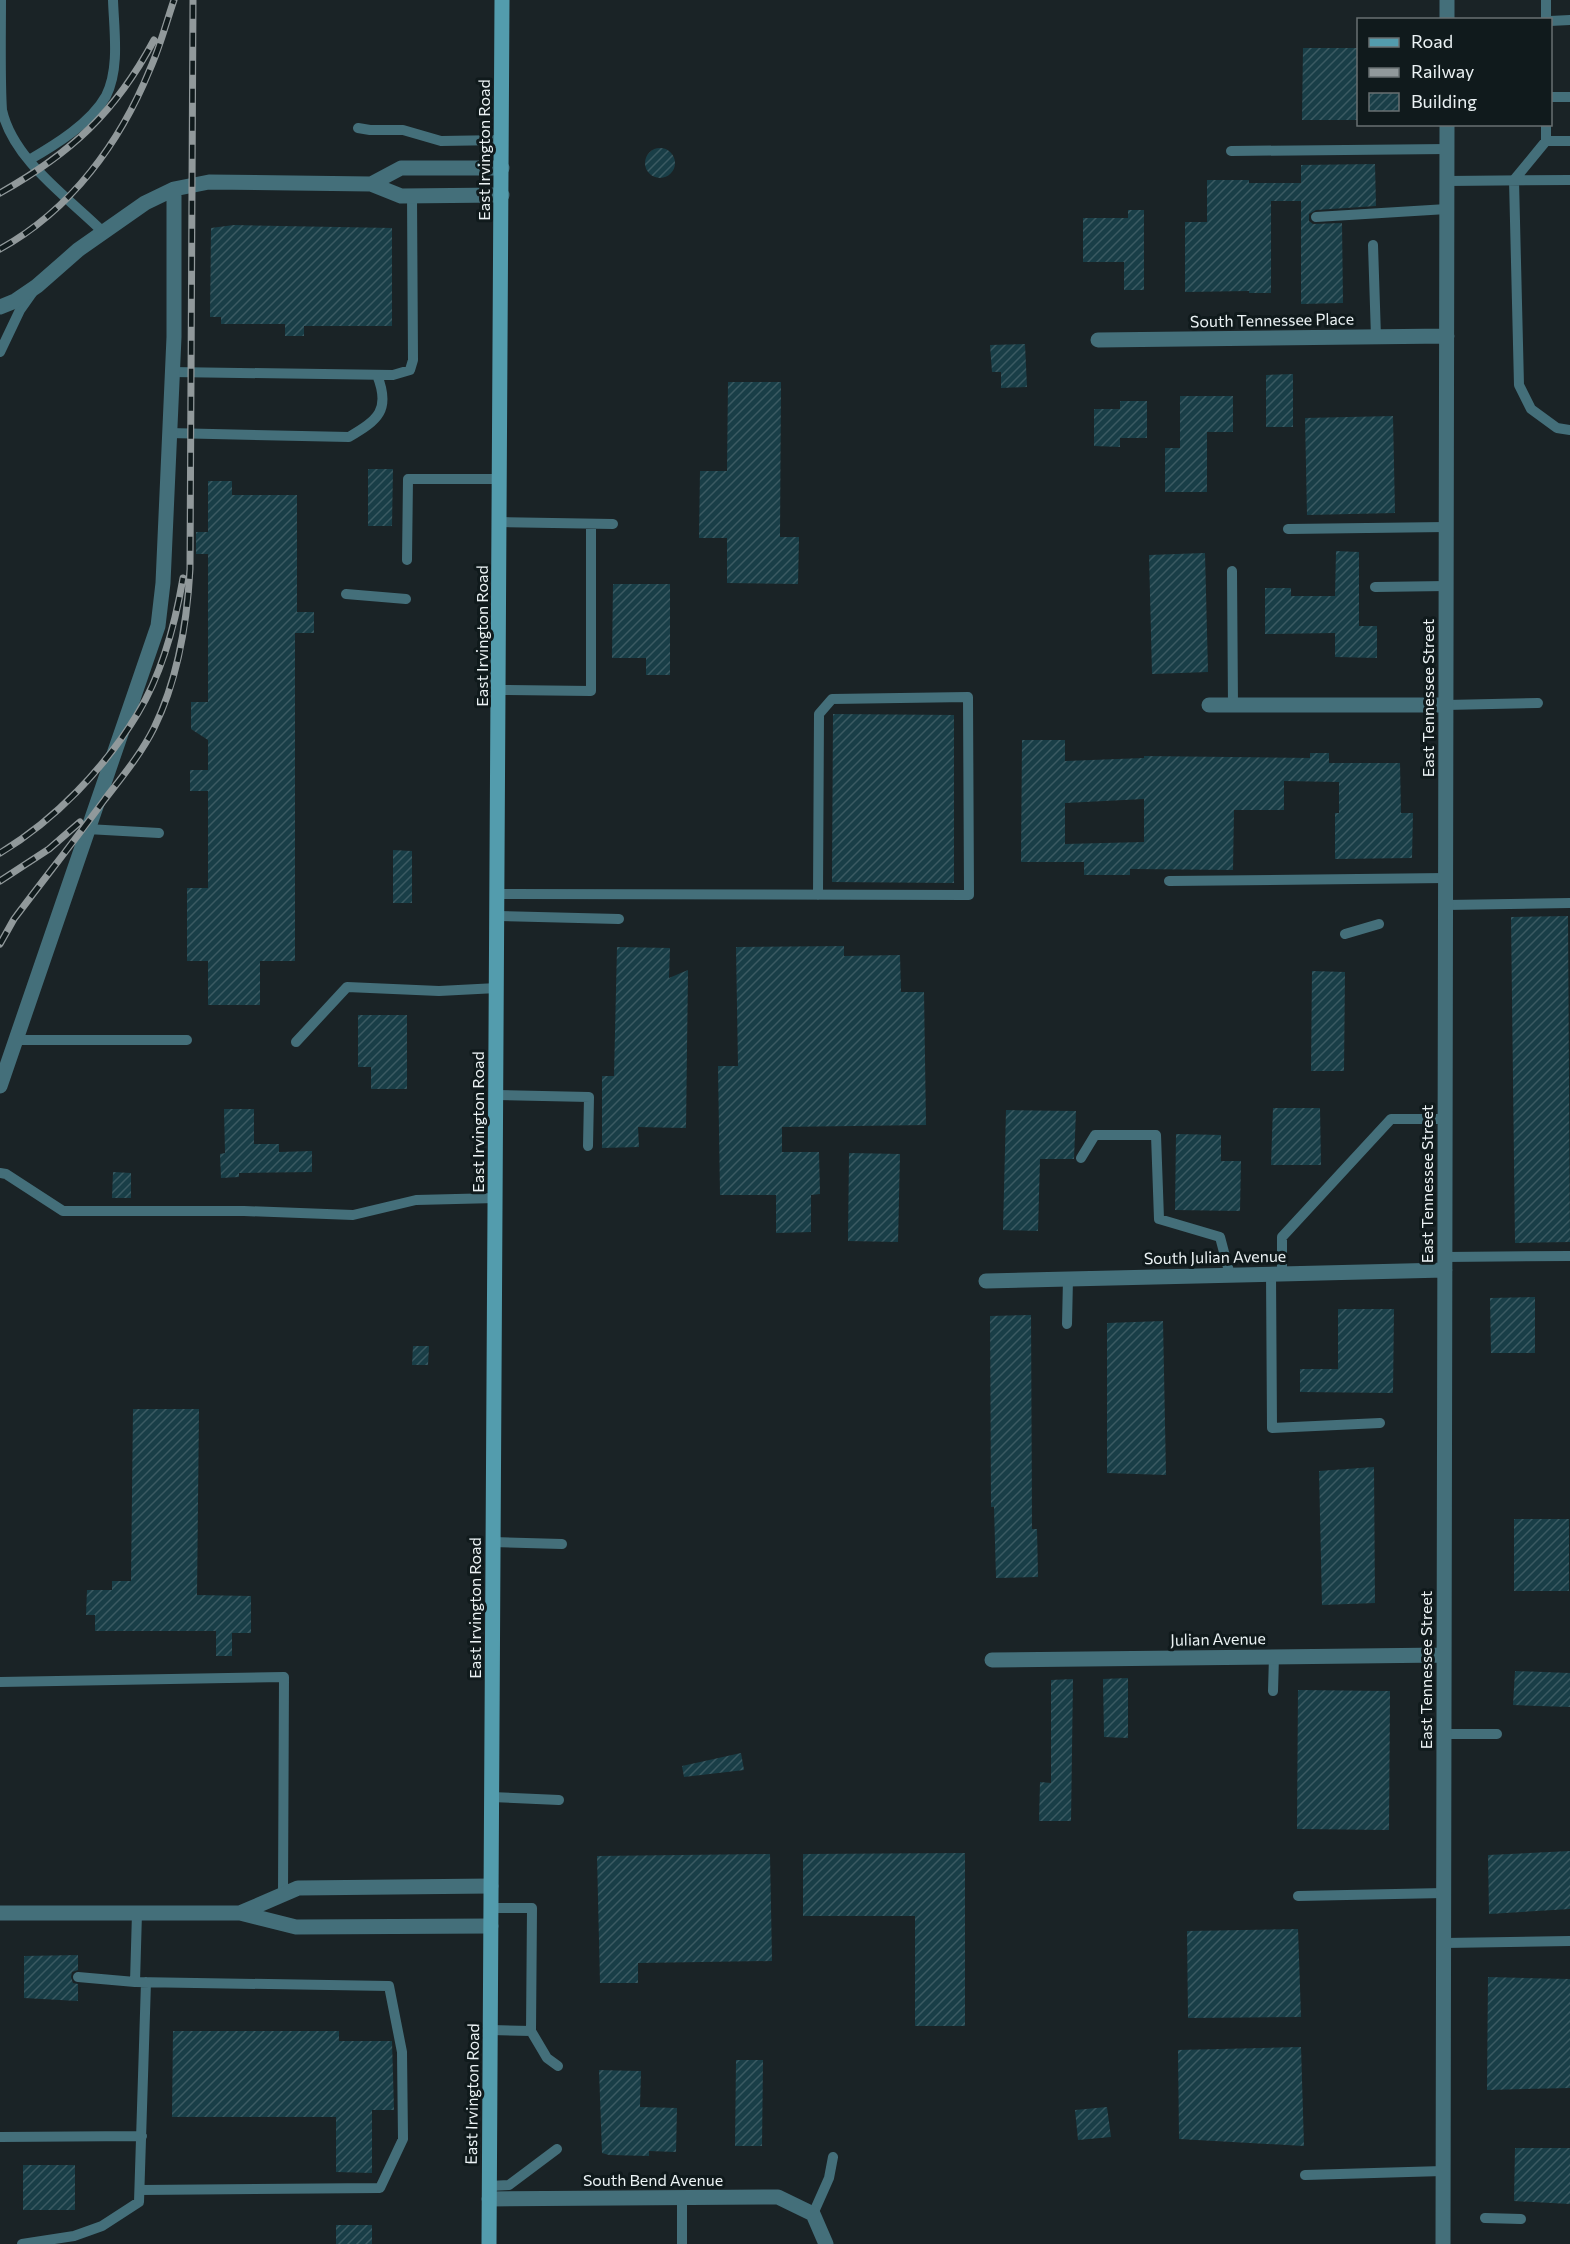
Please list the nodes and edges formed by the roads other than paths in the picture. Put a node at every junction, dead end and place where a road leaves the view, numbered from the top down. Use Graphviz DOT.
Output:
graph roads {
  1 [pos="1,0"];
  2 [pos="113,0"];
  3 [pos="502,0"];
  4 [pos="1447,0"];
  5 [pos="1545,0"];
  6 [pos="1447,18"];
  7 [pos="1546,18"];
  8 [pos="1570,20"];
  9 [pos="1552,21"];
  10 [pos="1552,97"];
  11 [pos="1570,97"];
  12 [pos="1447,126"];
  13 [pos="1546,126"];
  14 [pos="358,128"];
  15 [pos="502,140"];
  16 [pos="1546,141"];
  17 [pos="1570,141"];
  18 [pos="1447,149"];
  19 [pos="1231,151"];
  20 [pos="29,160"];
  21 [pos="502,168"];
  22 [pos="1514,180"];
  23 [pos="1570,180"];
  24 [pos="1447,181"];
  25 [pos="371,184"];
  26 [pos="174,189"];
  27 [pos="412,195"];
  28 [pos="502,195"];
  29 [pos="1447,209"];
  30 [pos="1316,217"];
  31 [pos="103,232"];
  32 [pos="1373,245"];
  33 [pos="37,286"];
  34 [pos="0,307"];
  35 [pos="1447,336"];
  36 [pos="1376,337"];
  37 [pos="1098,340"];
  38 [pos="0,352"];
  39 [pos="172,372"];
  40 [pos="377,375"];
  41 [pos="1570,430"];
  42 [pos="169,433"];
  43 [pos="501,479"];
  44 [pos="500,522"];
  45 [pos="613,524"];
  46 [pos="591,525"];
  47 [pos="1446,527"];
  48 [pos="1288,529"];
  49 [pos="407,560"];
  50 [pos="1232,571"];
  51 [pos="1446,586"];
  52 [pos="1376,587"];
  53 [pos="346,594"];
  54 [pos="406,599"];
  55 [pos="499,690"];
  56 [pos="1538,703"];
  57 [pos="1209,705"];
  58 [pos="1446,705"];
  59 [pos="1233,706"];
  60 [pos="87,829"];
  61 [pos="159,833"];
  62 [pos="1446,878"];
  63 [pos="1169,881"];
  64 [pos="498,894"];
  65 [pos="818,895"];
  66 [pos="1570,903"];
  67 [pos="1446,905"];
  68 [pos="498,916"];
  69 [pos="619,920"];
  70 [pos="1379,924"];
  71 [pos="1345,934"];
  72 [pos="497,988"];
  73 [pos="16,1040"];
  74 [pos="187,1040"];
  75 [pos="296,1042"];
  76 [pos="0,1086"];
  77 [pos="496,1095"];
  78 [pos="1445,1119"];
  79 [pos="588,1146"];
  80 [pos="1081,1158"];
  81 [pos="0,1173"];
  82 [pos="496,1198"];
  83 [pos="1570,1256"];
  84 [pos="1445,1263"];
  85 [pos="1276,1274"];
  86 [pos="1230,1275"];
  87 [pos="1068,1279"];
  88 [pos="986,1281"];
  89 [pos="1067,1324"];
  90 [pos="1380,1423"];
  91 [pos="493,1542"];
  92 [pos="562,1544"];
  93 [pos="1444,1655"];
  94 [pos="1274,1656"];
  95 [pos="992,1660"];
  96 [pos="0,1682"];
  97 [pos="1273,1691"];
  98 [pos="1444,1734"];
  99 [pos="1497,1734"];
  100 [pos="491,1797"];
  101 [pos="559,1800"];
  102 [pos="491,1886"];
  103 [pos="1444,1893"];
  104 [pos="283,1895"];
  105 [pos="1298,1896"];
  106 [pos="491,1908"];
  107 [pos="0,1913"];
  108 [pos="137,1913"];
  109 [pos="240,1913"];
  110 [pos="490,1926"];
  111 [pos="1570,1941"];
  112 [pos="1444,1943"];
  113 [pos="78,1977"];
  114 [pos="141,1982"];
  115 [pos="491,2030"];
  116 [pos="531,2031"];
  117 [pos="558,2066"];
  118 [pos="142,2136"];
  119 [pos="0,2137"];
  120 [pos="557,2149"];
  121 [pos="833,2157"];
  122 [pos="1443,2171"];
  123 [pos="1305,2175"];
  124 [pos="140,2190"];
  125 [pos="489,2192"];
  126 [pos="682,2198"];
  127 [pos="813,2214"];
  128 [pos="1485,2218"];
  129 [pos="1521,2219"];
  130 [pos="22,2244"];
  131 [pos="489,2244"];
  132 [pos="682,2244"];
  133 [pos="826,2244"];
  134 [pos="1443,2244"];
  1 -- 20 [label="lane"];
  2 -- 20 [label="lane"];
  3 -- 15 [label="street, East Irvington Road"];
  4 -- 6 [label="street"];
  5 -- 7 [label="lane"];
  8 -- 9 [label="lane"];
  10 -- 11 [label="lane"];
  12 -- 18 [label="street, East Tennessee Street"];
  13 -- 16 [label="lane"];
  14 -- 15 [label="lane"];
  15 -- 21 [label="street, East Irvington Road"];
  16 -- 17 [label="lane"];
  16 -- 22 [label="lane"];
  18 -- 19 [label="lane"];
  18 -- 24 [label="street, East Tennessee Street"];
  20 -- 31 [label="lane"];
  21 -- 25 [label="street"];
  21 -- 28 [label="street, East Irvington Road"];
  22 -- 23 [label="lane"];
  22 -- 24 [label="lane"];
  22 -- 41 [label="lane"];
  24 -- 29 [label="street, East Tennessee Street"];
  25 -- 26 [label="street"];
  25 -- 27 [label="street"];
  26 -- 31 [label="street"];
  26 -- 39 [label="street"];
  27 -- 28 [label="street"];
  27 -- 40 [label="lane"];
  28 -- 43 [label="street, East Irvington Road"];
  29 -- 30 [label="lane"];
  29 -- 35 [label="street, East Tennessee Street"];
  31 -- 33 [label="street"];
  32 -- 36 [label="lane"];
  33 -- 34 [label="street"];
  33 -- 38 [label="lane"];
  35 -- 36 [label="street, South Tennessee Place"];
  35 -- 47 [label="street, East Tennessee Street"];
  36 -- 37 [label="street, South Tennessee Place"];
  39 -- 40 [label="lane"];
  39 -- 42 [label="street"];
  40 -- 42 [label="lane"];
  42 -- 60 [label="street"];
  43 -- 44 [label="street, East Irvington Road"];
  43 -- 49 [label="lane"];
  44 -- 46 [label="lane"];
  44 -- 55 [label="street, East Irvington Road"];
  45 -- 46 [label="lane"];
  46 -- 55 [label="lane"];
  47 -- 48 [label="lane"];
  47 -- 51 [label="street, East Tennessee Street"];
  50 -- 59 [label="lane"];
  51 -- 52 [label="lane"];
  51 -- 58 [label="street, East Tennessee Street"];
  53 -- 54 [label="lane"];
  55 -- 64 [label="street, East Irvington Road"];
  56 -- 58 [label="lane"];
  57 -- 59 [label="street"];
  58 -- 59 [label="street"];
  58 -- 62 [label="street, East Tennessee Street"];
  60 -- 61 [label="lane"];
  60 -- 73 [label="street"];
  62 -- 63 [label="lane"];
  62 -- 67 [label="street, East Tennessee Street"];
  64 -- 65 [label="lane"];
  64 -- 68 [label="street, East Irvington Road"];
  65 -- 65 [label="lane"];
  66 -- 67 [label="lane"];
  67 -- 78 [label="street, East Tennessee Street"];
  68 -- 69 [label="lane"];
  68 -- 72 [label="street, East Irvington Road"];
  70 -- 71 [label="lane"];
  72 -- 75 [label="lane"];
  72 -- 77 [label="street, East Irvington Road"];
  73 -- 74 [label="lane"];
  73 -- 76 [label="street"];
  77 -- 79 [label="lane"];
  77 -- 82 [label="street, East Irvington Road"];
  78 -- 84 [label="street, East Tennessee Street"];
  78 -- 85 [label="lane"];
  80 -- 86 [label="lane"];
  81 -- 82 [label="lane"];
  82 -- 91 [label="street, East Irvington Road"];
  83 -- 84 [label="lane"];
  84 -- 85 [label="street, South Julian Avenue"];
  84 -- 93 [label="street, East Tennessee Street"];
  85 -- 86 [label="street, South Julian Avenue"];
  85 -- 90 [label="lane"];
  86 -- 87 [label="street, South Julian Avenue"];
  87 -- 88 [label="street, South Julian Avenue"];
  87 -- 89 [label="lane"];
  91 -- 92 [label="lane"];
  91 -- 100 [label="street, East Irvington Road"];
  93 -- 94 [label="street, Julian Avenue"];
  93 -- 98 [label="street, East Tennessee Street"];
  94 -- 95 [label="street, Julian Avenue"];
  94 -- 97 [label="lane"];
  96 -- 104 [label="lane"];
  98 -- 99 [label="lane"];
  98 -- 103 [label="street, East Tennessee Street"];
  100 -- 101 [label="lane"];
  100 -- 102 [label="street, East Irvington Road"];
  102 -- 104 [label="street"];
  102 -- 106 [label="street, East Irvington Road"];
  103 -- 105 [label="lane"];
  103 -- 112 [label="street, East Tennessee Street"];
  104 -- 109 [label="street"];
  106 -- 110 [label="street, East Irvington Road"];
  106 -- 116 [label="lane"];
  107 -- 108 [label="street"];
  108 -- 109 [label="street"];
  108 -- 114 [label="lane"];
  109 -- 110 [label="street"];
  110 -- 115 [label="street, East Irvington Road"];
  111 -- 112 [label="lane"];
  112 -- 122 [label="street, East Tennessee Street"];
  113 -- 114 [label="lane"];
  114 -- 118 [label="lane"];
  114 -- 124 [label="lane"];
  115 -- 116 [label="lane"];
  115 -- 125 [label="street, East Irvington Road"];
  116 -- 117 [label="lane"];
  118 -- 119 [label="lane"];
  118 -- 124 [label="lane"];
  120 -- 125 [label="lane"];
  121 -- 127 [label="lane"];
  122 -- 123 [label="lane"];
  122 -- 134 [label="street, East Tennessee Street"];
  124 -- 130 [label="lane"];
  125 -- 126 [label="street, South Bend Avenue"];
  125 -- 131 [label="street, East Irvington Road"];
  126 -- 127 [label="street, South Bend Avenue"];
  126 -- 132 [label="lane"];
  127 -- 133 [label="street"];
  128 -- 129 [label="lane"];
}
